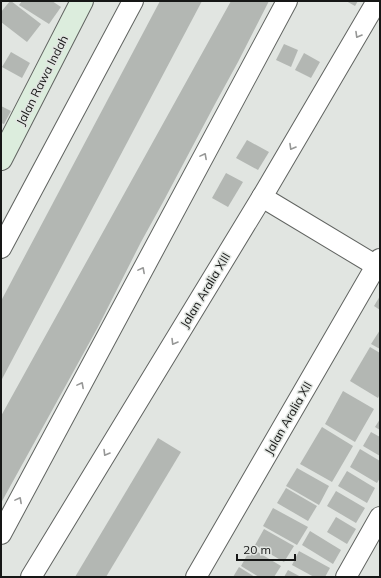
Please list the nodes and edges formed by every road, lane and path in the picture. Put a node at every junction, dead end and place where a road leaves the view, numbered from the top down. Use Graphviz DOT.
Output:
graph roads {
  1 [pos="82,1"];
  2 [pos="133,1"];
  3 [pos="287,1"];
  4 [pos="377,1"];
  5 [pos="1,159"];
  6 [pos="262,197"];
  7 [pos="1,248"];
  8 [pos="379,264"];
  9 [pos="380,517"];
  10 [pos="1,534"];
  11 [pos="31,577"];
  12 [pos="196,577"];
  13 [pos="346,577"];
  1 -- 5 [label="street, Jalan Rawa Indah"];
  2 -- 7 [label="street"];
  10 -- 3 [label="street, one-way"];
  4 -- 6 [label="street, Jalan Aralia XIII, one-way"];
  6 -- 8 [label="street"];
  6 -- 11 [label="street, Jalan Aralia XIII, one-way"];
  8 -- 12 [label="street, Jalan Aralia XII"];
  9 -- 13 [label="street"];
}
